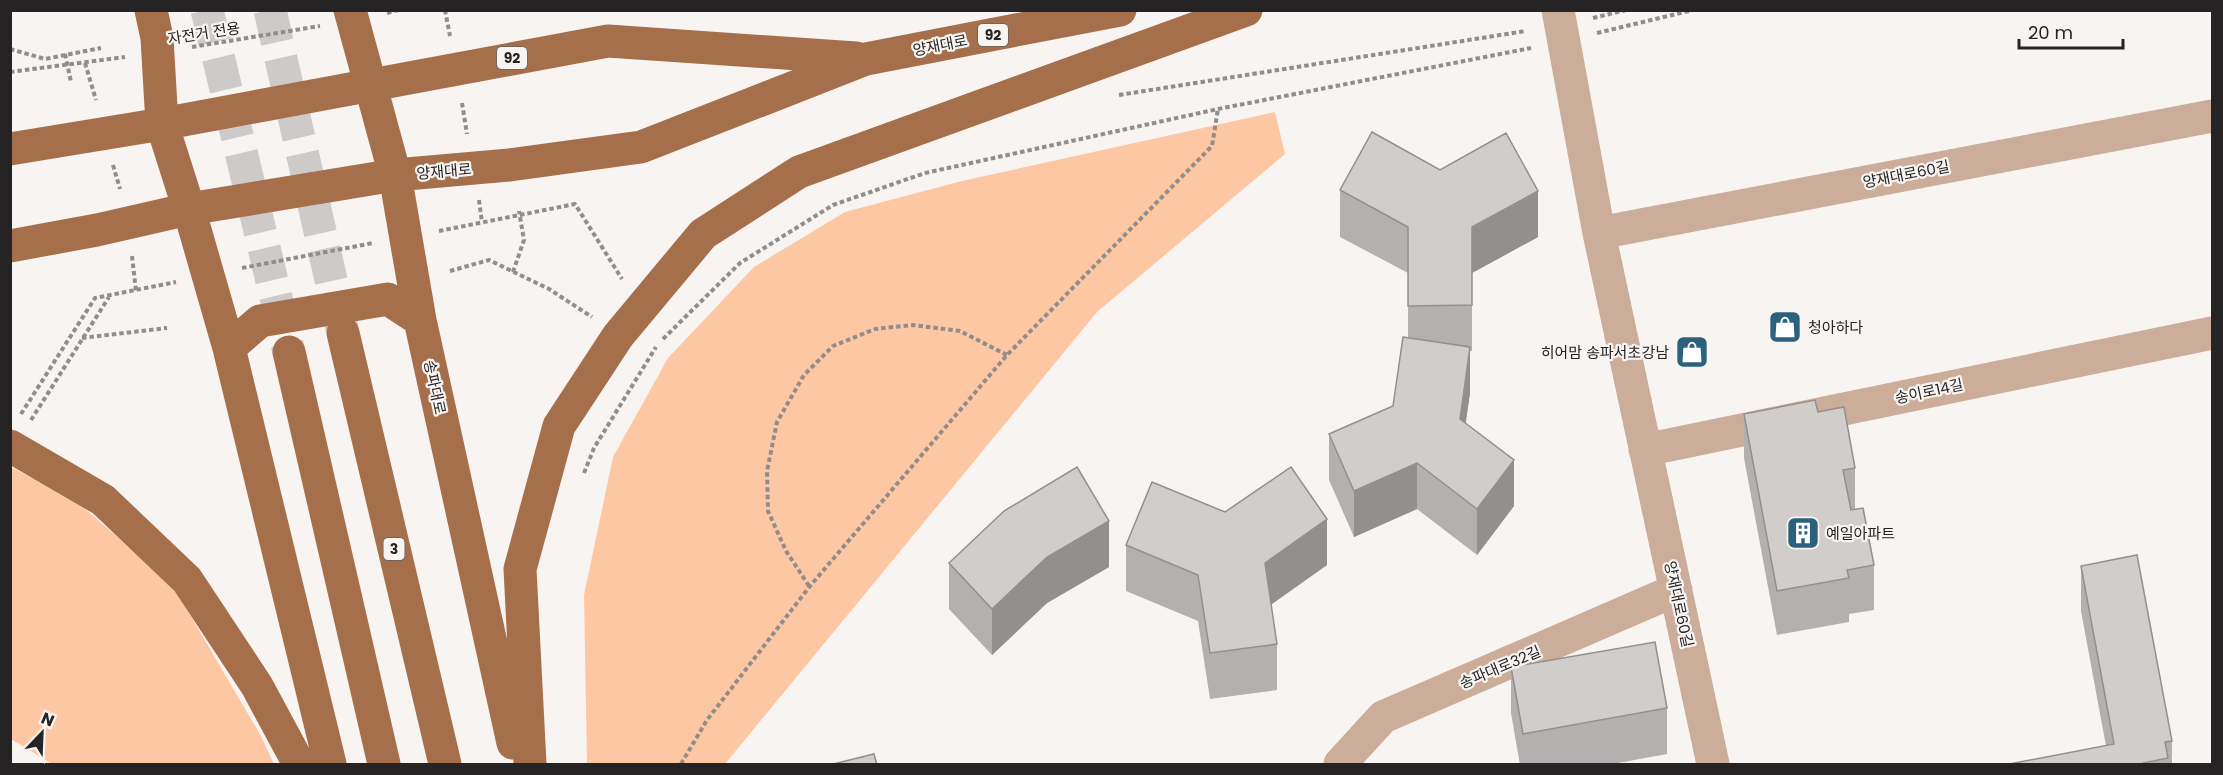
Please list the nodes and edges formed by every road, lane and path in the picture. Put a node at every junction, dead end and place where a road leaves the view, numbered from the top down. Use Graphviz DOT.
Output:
graph roads {
  1 [pos="151,10"];
  2 [pos="398,10"];
  3 [pos="445,10"];
  4 [pos="1120,10"];
  5 [pos="1246,10"];
  6 [pos="1626,10"];
  7 [pos="1693,10"];
  8 [pos="352,15"];
  9 [pos="1560,26"];
  10 [pos="100,48"];
  11 [pos="10,49"];
  12 [pos="158,53"];
  13 [pos="65,54"];
  14 [pos="866,59"];
  15 [pos="86,63"];
  16 [pos="68,65"];
  17 [pos="457,68"];
  18 [pos="10,72"];
  19 [pos="71,82"];
  20 [pos="372,84"];
  21 [pos="1111,96"];
  22 [pos="1218,109"];
  23 [pos="2212,116"];
  24 [pos="162,124"];
  25 [pos="105,132"];
  26 [pos="10,149"];
  27 [pos="473,168"];
  28 [pos="395,176"];
  29 [pos="189,209"];
  30 [pos="519,213"];
  31 [pos="483,222"];
  32 [pos="128,224"];
  33 [pos="1599,233"];
  34 [pos="406,237"];
  35 [pos="10,246"];
  36 [pos="450,271"];
  37 [pos="513,272"];
  38 [pos="208,275"];
  39 [pos="136,291"];
  40 [pos="109,296"];
  41 [pos="646,302"];
  42 [pos="420,320"];
  43 [pos="599,322"];
  44 [pos="167,328"];
  45 [pos="673,330"];
  46 [pos="343,333"];
  47 [pos="2212,333"];
  48 [pos="81,338"];
  49 [pos="229,348"];
  50 [pos="289,352"];
  51 [pos="1007,355"];
  52 [pos="649,359"];
  53 [pos="14,438"];
  54 [pos="1645,450"];
  55 [pos="582,481"];
  56 [pos="810,586"];
  57 [pos="1676,590"];
  58 [pos="300,765"];
  59 [pos="330,765"];
  60 [pos="384,765"];
  61 [pos="445,765"];
  62 [pos="518,765"];
  63 [pos="530,765"];
  64 [pos="681,765"];
  65 [pos="1340,765"];
  66 [pos="1713,765"];
  1 -- 12 [label="main road"];
  2 -- 8 [label="path, 자전거 전용"];
  3 -- 17 [label="path"];
  4 -- 14 [label="main road, 양재대로 / 92"];
  5 -- 41 [label="main road"];
  6 -- 9 [label="path"];
  7 -- 9 [label="path"];
  8 -- 12 [label="path, 자전거 전용"];
  8 -- 20 [label="main road, 송파대로"];
  9 -- 21 [label="path"];
  9 -- 22 [label="path"];
  9 -- 33 [label="street, 양재대로60길"];
  10 -- 13 [label="path"];
  11 -- 13 [label="path"];
  12 -- 15 [label="path, 자전거 전용"];
  12 -- 24 [label="main road"];
  13 -- 16 [label="path"];
  14 -- 17 [label="main road, 양재대로 / 92"];
  14 -- 27 [label="main road, 양재대로 / 92"];
  15 -- 16 [label="path, 자전거 전용"];
  15 -- 25 [label="path"];
  16 -- 18 [label="path, 자전거 전용"];
  16 -- 19 [label="path"];
  17 -- 20 [label="main road, 양재대로 / 92"];
  17 -- 27 [label="path"];
  20 -- 24 [label="main road, 양재대로 / 92"];
  20 -- 28 [label="main road, 송파대로"];
  22 -- 45 [label="path"];
  22 -- 51 [label="path"];
  23 -- 33 [label="street, 양재대로60길"];
  24 -- 25 [label="main road, 양재대로 / 92"];
  24 -- 29 [label="main road"];
  25 -- 26 [label="main road, 양재대로 / 92"];
  25 -- 32 [label="path"];
  27 -- 28 [label="main road, 양재대로 / 92"];
  27 -- 31 [label="path"];
  28 -- 29 [label="main road, 양재대로 / 92"];
  28 -- 34 [label="main road, 송파대로"];
  29 -- 32 [label="main road, 양재대로 / 92"];
  29 -- 38 [label="main road"];
  30 -- 31 [label="path"];
  30 -- 37 [label="path"];
  30 -- 41 [label="path"];
  31 -- 34 [label="path"];
  32 -- 35 [label="main road, 양재대로 / 92"];
  32 -- 39 [label="path"];
  33 -- 54 [label="street, 양재대로60길"];
  34 -- 38 [label="path"];
  34 -- 42 [label="main road, 송파대로"];
  36 -- 37 [label="path"];
  37 -- 43 [label="path"];
  38 -- 39 [label="path"];
  38 -- 49 [label="main road"];
  39 -- 40 [label="path"];
  40 -- 48 [label="path"];
  40 -- 53 [label="path"];
  41 -- 63 [label="main road"];
  42 -- 49 [label="main road"];
  42 -- 62 [label="main road, 송파대로"];
  44 -- 48 [label="path"];
  46 -- 61 [label="main road, 3"];
  47 -- 54 [label="street, 송이로14길"];
  48 -- 53 [label="path"];
  49 -- 59 [label="main road"];
  50 -- 60 [label="main road"];
  51 -- 56 [label="path"];
  51 -- 56 [label="path"];
  52 -- 55 [label="path"];
  53 -- 58 [label="main road"];
  54 -- 57 [label="street, 양재대로60길"];
  56 -- 64 [label="path"];
  57 -- 65 [label="street, 송파대로32길"];
  57 -- 66 [label="street, 양재대로60길"];
}
